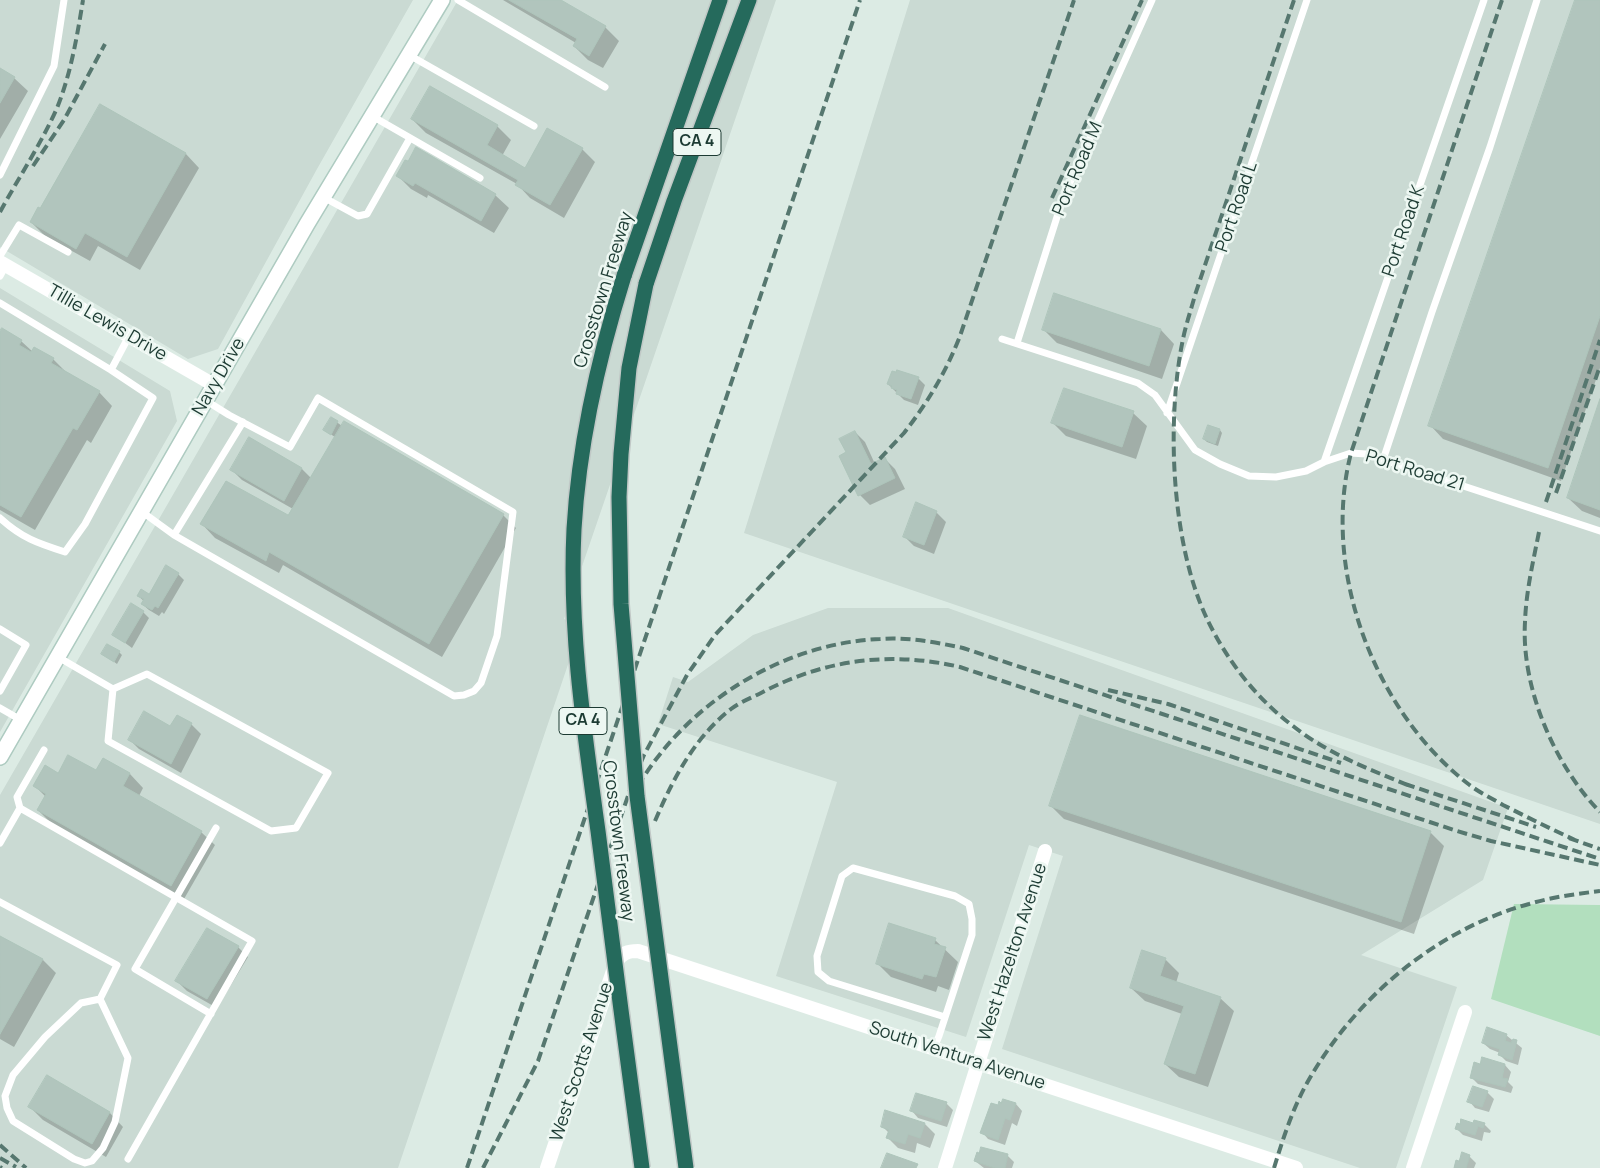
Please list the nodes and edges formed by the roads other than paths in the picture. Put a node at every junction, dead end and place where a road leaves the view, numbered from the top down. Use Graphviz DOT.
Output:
graph roads {
  1 [pos="64,0"];
  2 [pos="442,0"];
  3 [pos="458,0"];
  4 [pos="720,0"];
  5 [pos="748,0"];
  6 [pos="1152,0"];
  7 [pos="1308,0"];
  8 [pos="1484,0"];
  9 [pos="1538,0"];
  10 [pos="409,55"];
  11 [pos="605,87"];
  12 [pos="372,116"];
  13 [pos="534,126"];
  14 [pos="410,138"];
  15 [pos="0,174"];
  16 [pos="480,178"];
  17 [pos="323,197"];
  18 [pos="68,252"];
  19 [pos="2,265"];
  20 [pos="0,303"];
  21 [pos="129,336"];
  22 [pos="1002,339"];
  23 [pos="1017,343"];
  24 [pos="111,370"];
  25 [pos="214,385"];
  26 [pos="205,400"];
  27 [pos="1167,413"];
  28 [pos="243,422"];
  29 [pos="1384,460"];
  30 [pos="1324,462"];
  31 [pos="142,512"];
  32 [pos="0,518"];
  33 [pos="1600,531"];
  34 [pos="174,535"];
  35 [pos="0,629"];
  36 [pos="58,657"];
  37 [pos="113,689"];
  38 [pos="0,691"];
  39 [pos="0,708"];
  40 [pos="21,720"];
  41 [pos="44,750"];
  42 [pos="0,757"];
  43 [pos="20,808"];
  44 [pos="216,828"];
  45 [pos="0,843"];
  46 [pos="1045,851"];
  47 [pos="175,897"];
  48 [pos="0,902"];
  49 [pos="620,957"];
  50 [pos="100,999"];
  51 [pos="1465,1012"];
  52 [pos="211,1014"];
  53 [pos="945,1017"];
  54 [pos="934,1048"];
  55 [pos="977,1062"];
  56 [pos="128,1159"];
  57 [pos="547,1168"];
  58 [pos="642,1168"];
  59 [pos="686,1168"];
  60 [pos="945,1168"];
  61 [pos="1296,1168"];
  62 [pos="1414,1168"];
  1 -- 15 [label="lane"];
  2 -- 10 [label="street, Navy Drive"];
  3 -- 11 [label="lane"];
  4 -- 58 [label="highway, Crosstown Freeway / CA 4, bridge"];
  5 -- 59 [label="highway, Crosstown Freeway / CA 4, bridge"];
  6 -- 23 [label="lane, Port Road M"];
  7 -- 27 [label="lane, Port Road L"];
  8 -- 30 [label="lane, Port Road K"];
  9 -- 29 [label="lane"];
  10 -- 12 [label="street, Navy Drive"];
  10 -- 13 [label="lane"];
  12 -- 14 [label="lane"];
  12 -- 17 [label="street, Navy Drive"];
  14 -- 16 [label="lane"];
  14 -- 17 [label="lane"];
  17 -- 25 [label="street, Navy Drive"];
  18 -- 19 [label="lane"];
  19 -- 21 [label="street, Tillie Lewis Drive"];
  20 -- 24 [label="lane"];
  21 -- 24 [label="lane"];
  21 -- 25 [label="street, Tillie Lewis Drive"];
  22 -- 23 [label="lane, Port Road 21"];
  23 -- 27 [label="lane, Port Road 21"];
  24 -- 32 [label="lane"];
  25 -- 26 [label="street, Navy Drive"];
  26 -- 28 [label="lane"];
  26 -- 31 [label="street, Navy Drive"];
  27 -- 30 [label="lane, Port Road 21"];
  28 -- 34 [label="lane"];
  28 -- 34 [label="lane"];
  29 -- 30 [label="lane, Port Road 21"];
  29 -- 33 [label="lane, Port Road 21"];
  31 -- 34 [label="lane"];
  31 -- 36 [label="street, Navy Drive"];
  35 -- 38 [label="lane"];
  36 -- 37 [label="lane"];
  36 -- 40 [label="street, Navy Drive"];
  37 -- 37 [label="lane"];
  39 -- 40 [label="lane"];
  40 -- 42 [label="street, Navy Drive"];
  41 -- 43 [label="lane"];
  43 -- 45 [label="lane"];
  43 -- 47 [label="lane"];
  44 -- 47 [label="lane"];
  46 -- 55 [label="street, West Hazelton Avenue"];
  47 -- 52 [label="lane"];
  47 -- 52 [label="lane"];
  48 -- 50 [label="lane"];
  49 -- 54 [label="street, South Ventura Avenue"];
  49 -- 57 [label="street, West Scotts Avenue"];
  50 -- 50 [label="lane"];
  51 -- 62 [label="street"];
  52 -- 56 [label="lane"];
  53 -- 53 [label="lane"];
  53 -- 54 [label="lane"];
  54 -- 55 [label="street, South Ventura Avenue"];
  55 -- 60 [label="street, West Hazelton Avenue"];
  55 -- 61 [label="street, South Ventura Avenue"];
}
